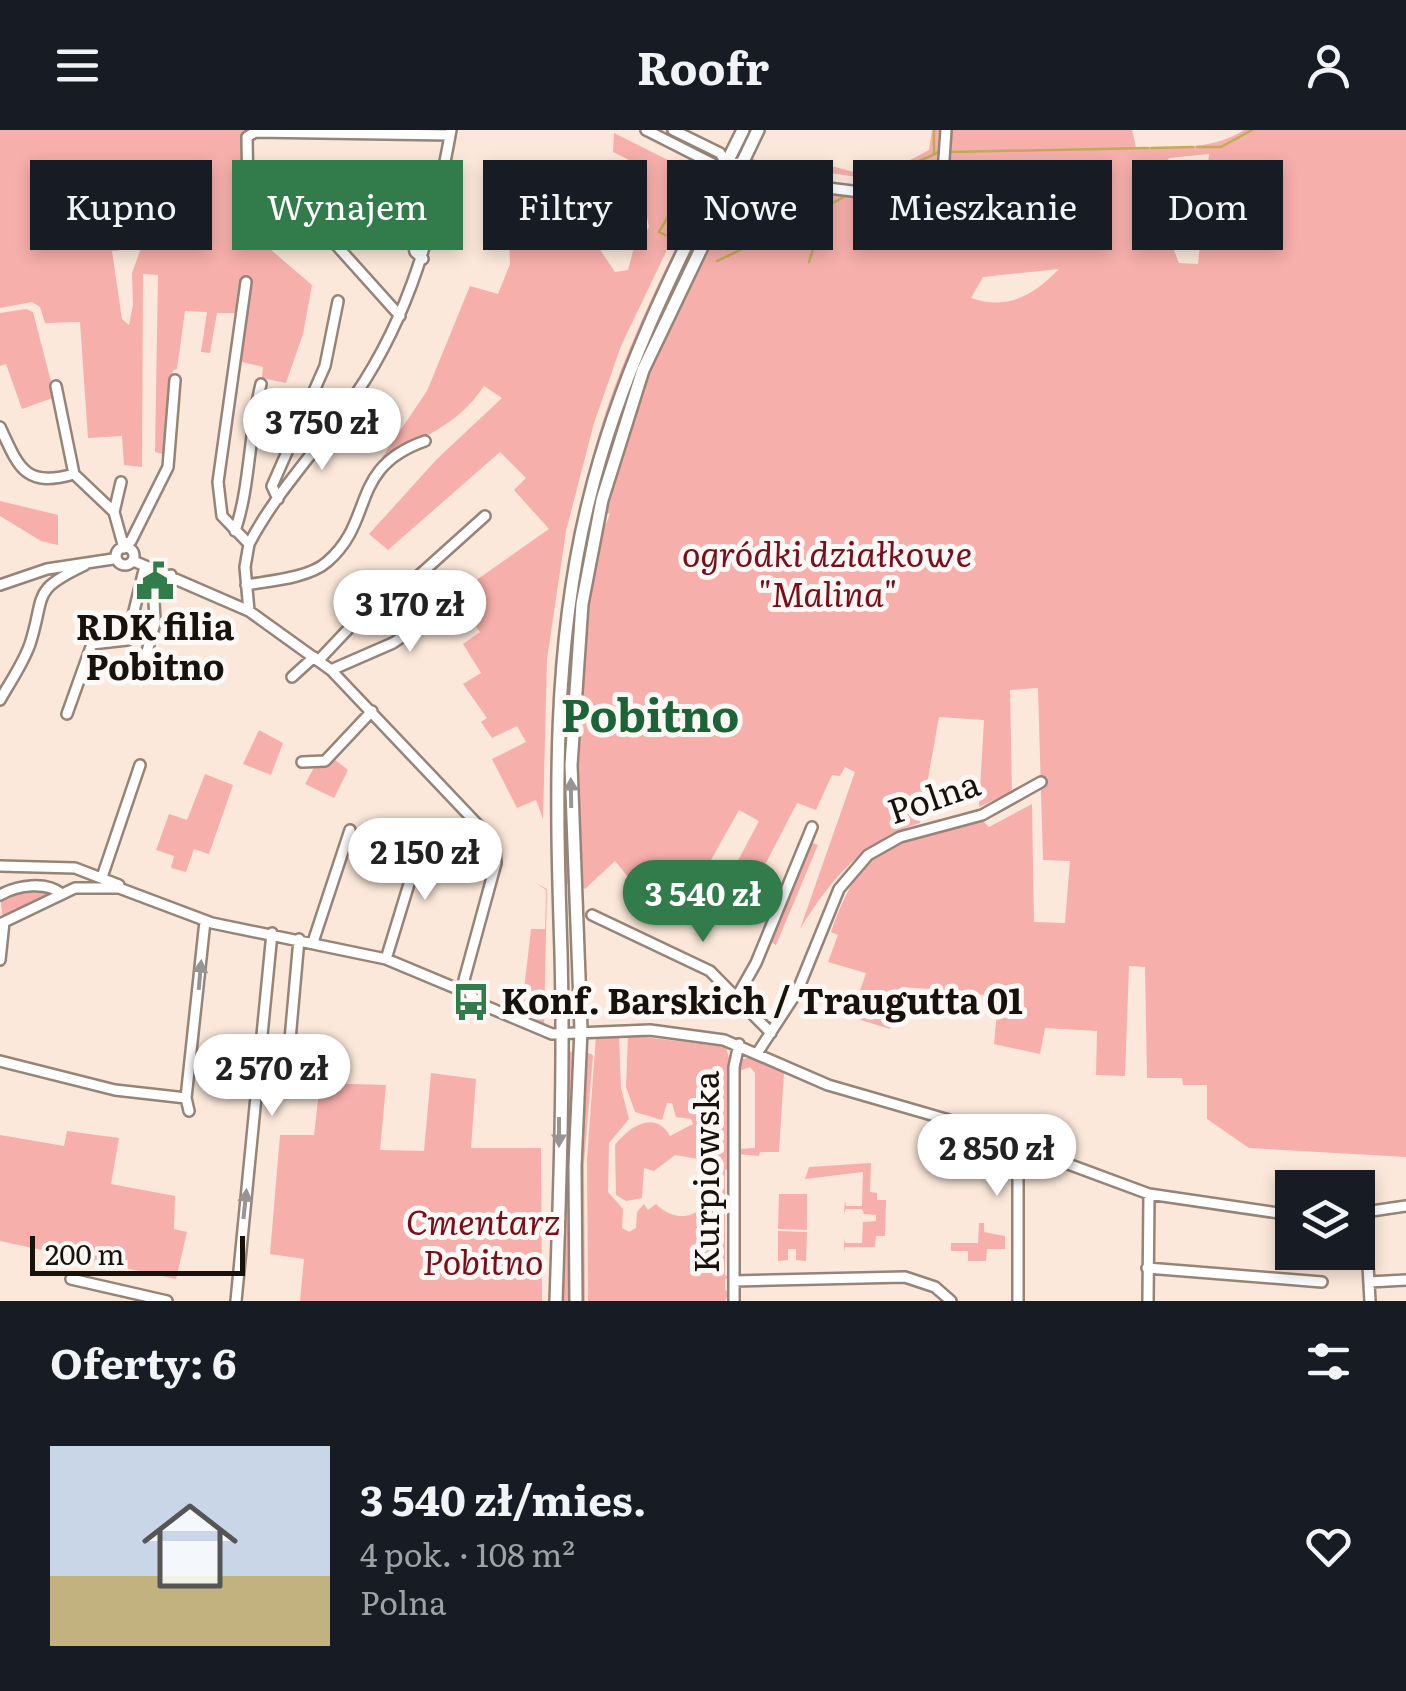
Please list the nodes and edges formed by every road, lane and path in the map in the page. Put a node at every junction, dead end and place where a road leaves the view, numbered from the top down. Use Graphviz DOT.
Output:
graph roads {
  1 [pos="646,130"];
  2 [pos="673,130"];
  3 [pos="743,130"];
  4 [pos="758,130"];
  5 [pos="946,130"];
  6 [pos="450,132"];
  7 [pos="248,160"];
  8 [pos="445,160"];
  9 [pos="705,160"];
  10 [pos="724,160"];
  11 [pos="728,160"];
  12 [pos="743,160"];
  13 [pos="833,189"];
  14 [pos="340,250"];
  15 [pos="415,250"];
  16 [pos="425,250"];
  17 [pos="685,250"];
  18 [pos="699,250"];
  19 [pos="423,259"];
  20 [pos="246,282"];
  21 [pos="338,302"];
  22 [pos="400,316"];
  23 [pos="175,380"];
  24 [pos="261,384"];
  25 [pos="56,386"];
  26 [pos="0,427"];
  27 [pos="424,441"];
  28 [pos="74,474"];
  29 [pos="121,482"];
  30 [pos="278,499"];
  31 [pos="114,512"];
  32 [pos="485,516"];
  33 [pos="235,531"];
  34 [pos="249,544"];
  35 [pos="124,546"];
  36 [pos="113,559"];
  37 [pos="140,564"];
  38 [pos="85,565"];
  39 [pos="171,575"];
  40 [pos="0,585"];
  41 [pos="246,585"];
  42 [pos="462,597"];
  43 [pos="249,611"];
  44 [pos="146,655"];
  45 [pos="316,659"];
  46 [pos="331,670"];
  47 [pos="292,677"];
  48 [pos="0,700"];
  49 [pos="372,711"];
  50 [pos="68,714"];
  51 [pos="302,762"];
  52 [pos="140,765"];
  53 [pos="1041,782"];
  54 [pos="812,827"];
  55 [pos="350,830"];
  56 [pos="424,835"];
  57 [pos="0,866"];
  58 [pos="102,877"];
  59 [pos="126,889"];
  60 [pos="62,894"];
  61 [pos="0,895"];
  62 [pos="592,914"];
  63 [pos="205,921"];
  64 [pos="2,923"];
  65 [pos="272,933"];
  66 [pos="299,940"];
  67 [pos="312,942"];
  68 [pos="386,959"];
  69 [pos="0,960"];
  70 [pos="466,988"];
  71 [pos="738,995"];
  72 [pos="581,1030"];
  73 [pos="771,1032"];
  74 [pos="561,1034"];
  75 [pos="739,1044"];
  76 [pos="289,1051"];
  77 [pos="758,1052"];
  78 [pos="0,1061"];
  79 [pos="186,1098"];
  80 [pos="189,1111"];
  81 [pos="1018,1148"];
  82 [pos="1149,1194"];
  83 [pos="1406,1206"];
  84 [pos="1375,1211"];
  85 [pos="1275,1213"];
  86 [pos="1148,1268"];
  87 [pos="1368,1270"];
  88 [pos="71,1278"];
  89 [pos="1406,1280"];
  90 [pos="734,1281"];
  91 [pos="1322,1282"];
  92 [pos="1369,1282"];
  93 [pos="167,1301"];
  94 [pos="236,1301"];
  95 [pos="556,1301"];
  96 [pos="576,1301"];
  97 [pos="734,1301"];
  98 [pos="951,1301"];
  99 [pos="1018,1301"];
  100 [pos="1148,1301"];
  101 [pos="1370,1301"];
  1 -- 9 [label="street"];
  2 -- 10 [label="street"];
  3 -- 11 [label="main road"];
  4 -- 12 [label="main road"];
  5 -- 13 [label="street"];
  6 -- 7 [label="street"];
  6 -- 8 [label="street"];
  14 -- 22 [label="street"];
  15 -- 19 [label="street"];
  16 -- 19 [label="street"];
  17 -- 74 [label="main road"];
  72 -- 18 [label="main road, one-way"];
  19 -- 22 [label="street"];
  20 -- 33 [label="street"];
  21 -- 30 [label="street"];
  22 -- 30 [label="street"];
  23 -- 35 [label="street"];
  24 -- 33 [label="street"];
  25 -- 28 [label="street"];
  26 -- 28 [label="street"];
  27 -- 41 [label="street"];
  28 -- 31 [label="street"];
  29 -- 31 [label="street"];
  30 -- 34 [label="street"];
  31 -- 35 [label="street"];
  32 -- 45 [label="street"];
  33 -- 34 [label="street"];
  34 -- 41 [label="street"];
  35 -- 36 [label="street"];
  35 -- 37 [label="street"];
  36 -- 37 [label="street"];
  36 -- 38 [label="street"];
  37 -- 39 [label="street"];
  37 -- 50 [label="street"];
  38 -- 40 [label="street"];
  38 -- 48 [label="street"];
  39 -- 43 [label="street"];
  39 -- 44 [label="street"];
  41 -- 43 [label="street"];
  42 -- 46 [label="street"];
  43 -- 45 [label="street"];
  45 -- 46 [label="street"];
  45 -- 47 [label="street"];
  46 -- 49 [label="street"];
  49 -- 51 [label="street"];
  49 -- 70 [label="street"];
  52 -- 58 [label="street"];
  53 -- 73 [label="street, Polna"];
  54 -- 71 [label="street"];
  55 -- 67 [label="street"];
  56 -- 68 [label="street"];
  57 -- 58 [label="street"];
  58 -- 59 [label="street"];
  59 -- 60 [label="street"];
  59 -- 63 [label="street"];
  60 -- 61 [label="street"];
  60 -- 64 [label="street"];
  62 -- 71 [label="street"];
  63 -- 65 [label="street"];
  79 -- 63 [label="street, one-way"];
  64 -- 69 [label="street"];
  65 -- 66 [label="street"];
  94 -- 65 [label="street, one-way"];
  66 -- 67 [label="street"];
  66 -- 76 [label="street"];
  67 -- 68 [label="street"];
  68 -- 70 [label="street"];
  70 -- 74 [label="street"];
  71 -- 73 [label="street"];
  72 -- 74 [label="street"];
  72 -- 75 [label="street"];
  72 -- 96 [label="main road"];
  73 -- 77 [label="street, Polna"];
  74 -- 95 [label="main road, one-way"];
  75 -- 77 [label="street"];
  75 -- 90 [label="street, Kurpiowska"];
  77 -- 81 [label="street"];
  78 -- 79 [label="street"];
  79 -- 80 [label="street"];
  81 -- 82 [label="street"];
  81 -- 99 [label="street"];
  82 -- 85 [label="street"];
  82 -- 86 [label="street"];
  83 -- 84 [label="street"];
  86 -- 91 [label="street"];
  86 -- 100 [label="street"];
  87 -- 92 [label="street"];
  88 -- 93 [label="street"];
  89 -- 92 [label="street"];
  90 -- 97 [label="street, Kurpiowska"];
  90 -- 98 [label="street"];
  92 -- 101 [label="street"];
}
